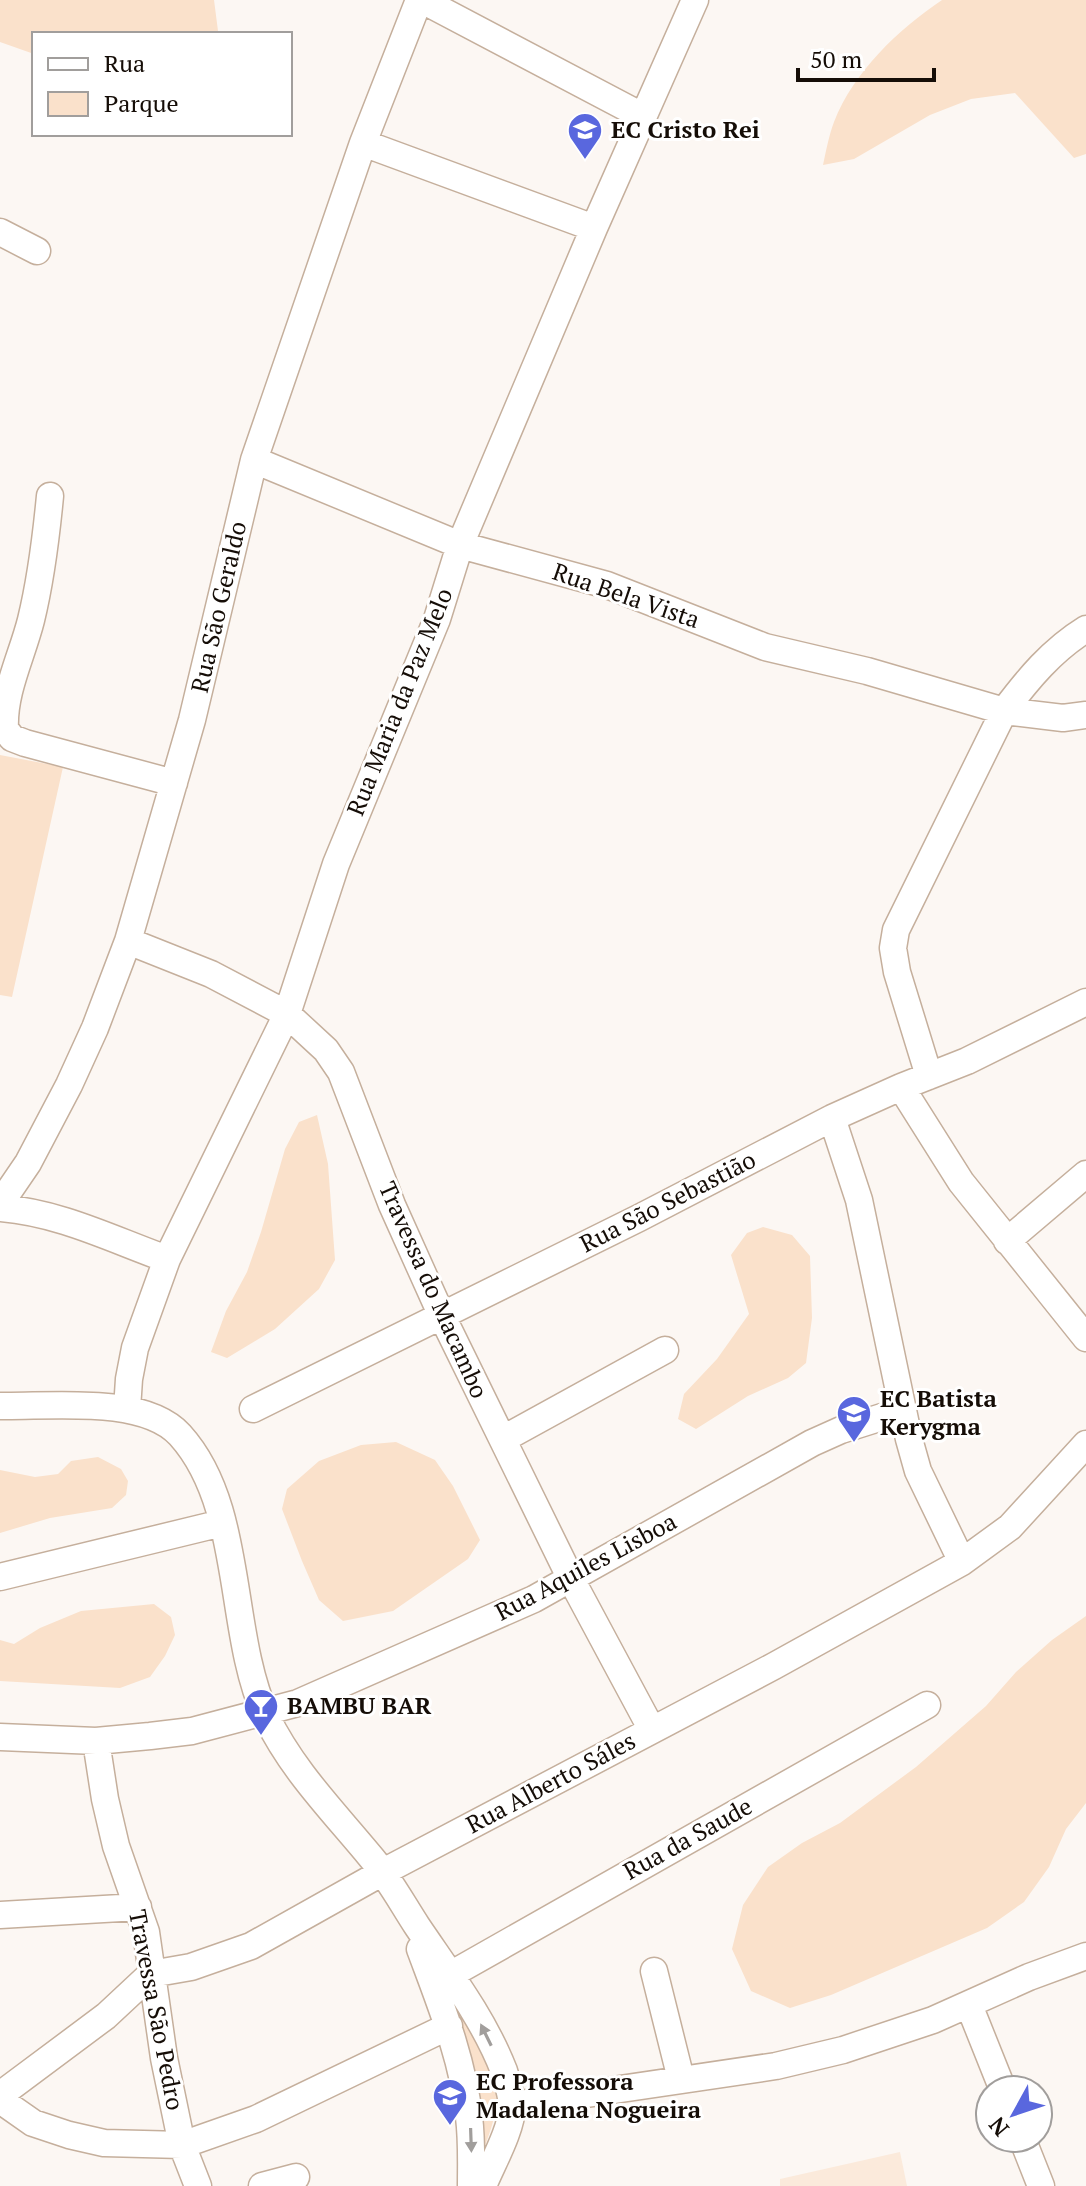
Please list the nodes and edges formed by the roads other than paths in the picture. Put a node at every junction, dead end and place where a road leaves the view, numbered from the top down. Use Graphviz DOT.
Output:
graph roads {
  1 [pos="420,0"];
  2 [pos="695,0"];
  3 [pos="644,117"];
  4 [pos="363,143"];
  5 [pos="594,228"];
  6 [pos="0,232"];
  7 [pos="37,251"];
  8 [pos="254,460"];
  9 [pos="50,496"];
  10 [pos="460,545"];
  11 [pos="1086,629"];
  12 [pos="9,664"];
  13 [pos="1004,711"];
  14 [pos="1086,715"];
  15 [pos="174,783"];
  16 [pos="128,941"];
  17 [pos="1086,1002"];
  18 [pos="287,1014"];
  19 [pos="929,1076"];
  20 [pos="901,1087"];
  21 [pos="832,1118"];
  22 [pos="1086,1174"];
  23 [pos="0,1206"];
  24 [pos="1007,1241"];
  25 [pos="167,1259"];
  26 [pos="441,1314"];
  27 [pos="1086,1338"];
  28 [pos="665,1350"];
  29 [pos="0,1406"];
  30 [pos="127,1409"];
  31 [pos="253,1409"];
  32 [pos="901,1411"];
  33 [pos="503,1439"];
  34 [pos="1086,1444"];
  35 [pos="222,1523"];
  36 [pos="962,1562"];
  37 [pos="0,1577"];
  38 [pos="571,1579"];
  39 [pos="927,1705"];
  40 [pos="265,1713"];
  41 [pos="652,1730"];
  42 [pos="0,1737"];
  43 [pos="96,1741"];
  44 [pos="383,1872"];
  45 [pos="403,1905"];
  46 [pos="138,1907"];
  47 [pos="0,1915"];
  48 [pos="1086,1956"];
  49 [pos="654,1971"];
  50 [pos="151,1974"];
  51 [pos="450,1975"];
  52 [pos="969,2005"];
  53 [pos="449,2026"];
  54 [pos="997,2074"];
  55 [pos="681,2079"];
  56 [pos="0,2097"];
  57 [pos="512,2105"];
  58 [pos="182,2145"];
  59 [pos="1028,2154"];
  60 [pos="296,2177"];
  61 [pos="198,2186"];
  62 [pos="262,2186"];
  63 [pos="471,2186"];
  64 [pos="483,2186"];
  65 [pos="1041,2186"];
  1 -- 3 [label="street"];
  1 -- 4 [label="street, Rua São Geraldo"];
  2 -- 3 [label="street, Rua Maria da Paz Melo"];
  3 -- 5 [label="street, Rua Maria da Paz Melo"];
  4 -- 5 [label="street"];
  4 -- 8 [label="street, Rua São Geraldo"];
  5 -- 10 [label="street, Rua Maria da Paz Melo"];
  6 -- 7 [label="street"];
  8 -- 10 [label="street, Rua Bela Vista"];
  8 -- 15 [label="street, Rua São Geraldo"];
  9 -- 12 [label="street"];
  10 -- 13 [label="street, Rua Bela Vista"];
  10 -- 18 [label="street, Rua Maria da Paz Melo"];
  11 -- 13 [label="street"];
  12 -- 15 [label="street"];
  13 -- 14 [label="street, Rua Bela Vista"];
  13 -- 19 [label="street"];
  15 -- 16 [label="street, Rua São Geraldo"];
  16 -- 18 [label="street, Travessa do Macambo"];
  16 -- 23 [label="street, Rua São Geraldo"];
  17 -- 19 [label="street, Rua São Sebastião"];
  18 -- 25 [label="street, Rua Maria da Paz Melo"];
  18 -- 26 [label="street, Travessa do Macambo"];
  19 -- 20 [label="street, Rua São Sebastião"];
  20 -- 21 [label="street, Rua São Sebastião"];
  20 -- 24 [label="street"];
  21 -- 26 [label="street, Rua São Sebastião"];
  21 -- 32 [label="street"];
  22 -- 24 [label="street"];
  23 -- 25 [label="street"];
  24 -- 27 [label="street"];
  25 -- 30 [label="street, Rua Maria da Paz Melo"];
  26 -- 31 [label="street, Rua São Sebastião"];
  26 -- 33 [label="street, Travessa do Macambo"];
  28 -- 33 [label="street"];
  29 -- 30 [label="street"];
  30 -- 35 [label="street"];
  32 -- 36 [label="street"];
  32 -- 38 [label="street, Rua Aquiles Lisboa"];
  33 -- 38 [label="street, Travessa do Macambo"];
  34 -- 36 [label="street, Rua Alberto Sáles"];
  35 -- 37 [label="street"];
  35 -- 40 [label="street"];
  36 -- 41 [label="street, Rua Alberto Sáles"];
  38 -- 40 [label="street, Rua Aquiles Lisboa"];
  38 -- 41 [label="street, Travessa do Macambo"];
  39 -- 51 [label="street, Rua da Saude"];
  40 -- 43 [label="street, Rua Aquiles Lisboa"];
  40 -- 44 [label="street"];
  41 -- 44 [label="street, Rua Alberto Sáles"];
  42 -- 43 [label="street, Rua Aquiles Lisboa"];
  43 -- 46 [label="street, Travessa São Pedro"];
  44 -- 45 [label="street"];
  44 -- 50 [label="street, Rua Alberto Sáles"];
  45 -- 51 [label="street"];
  45 -- 53 [label="street"];
  46 -- 47 [label="street"];
  46 -- 50 [label="street, Travessa São Pedro"];
  48 -- 52 [label="street"];
  49 -- 55 [label="street"];
  50 -- 56 [label="street"];
  50 -- 58 [label="street, Travessa São Pedro"];
  57 -- 51 [label="street, one-way"];
  52 -- 54 [label="street"];
  52 -- 55 [label="street"];
  53 -- 58 [label="street"];
  53 -- 63 [label="street, one-way"];
  55 -- 57 [label="street"];
  56 -- 58 [label="street"];
  57 -- 64 [label="street"];
  58 -- 61 [label="street, Travessa São Pedro"];
  59 -- 65 [label="street"];
  60 -- 62 [label="street"];
}
